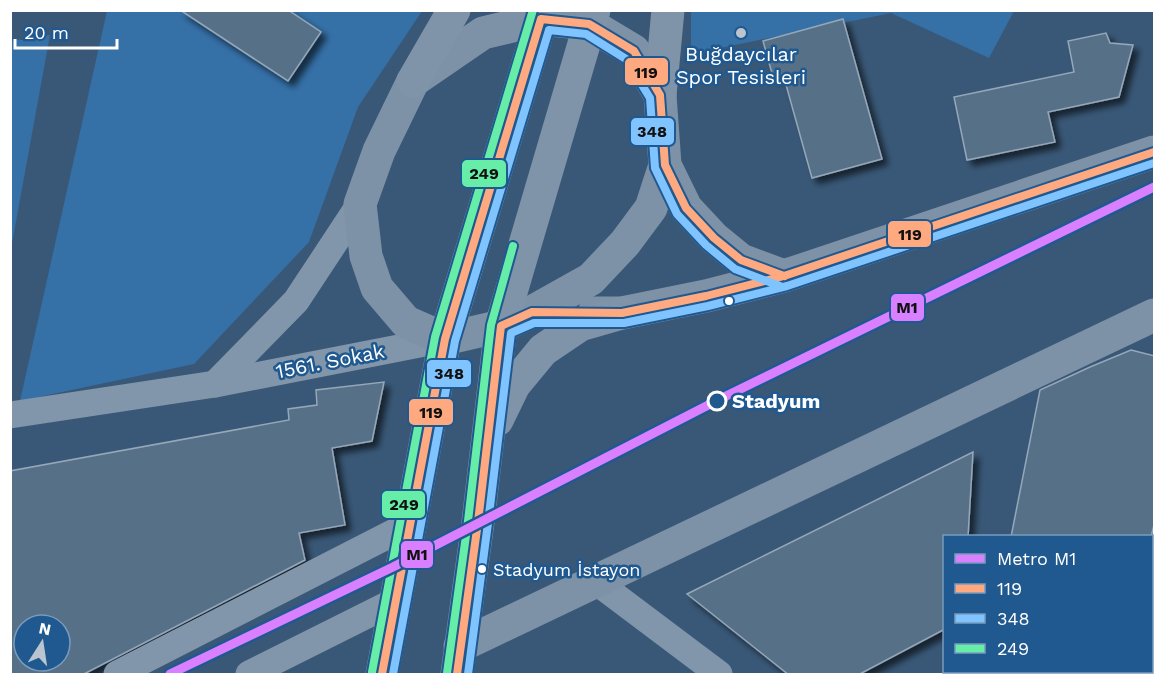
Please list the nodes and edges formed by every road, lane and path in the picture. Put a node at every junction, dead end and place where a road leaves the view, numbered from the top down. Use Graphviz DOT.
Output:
graph roads {
  1 [pos="454,10"];
  2 [pos="668,10"];
  3 [pos="543,15"];
  4 [pos="591,17"];
  5 [pos="413,81"];
  6 [pos="660,95"];
  7 [pos="1155,152"];
  8 [pos="665,165"];
  9 [pos="360,204"];
  10 [pos="784,276"];
  11 [pos="532,312"];
  12 [pos="622,313"];
  13 [pos="1155,315"];
  14 [pos="501,326"];
  15 [pos="445,339"];
  16 [pos="214,384"];
  17 [pos="10,416"];
  18 [pos="487,440"];
  19 [pos="412,523"];
  20 [pos="594,580"];
  21 [pos="395,601"];
  22 [pos="458,660"];
  23 [pos="117,675"];
  24 [pos="249,675"];
  25 [pos="382,675"];
  26 [pos="719,675"];
  1 -- 5 [label="main road"];
  2 -- 6 [label="main road"];
  3 -- 4 [label="main road"];
  3 -- 5 [label="main road"];
  3 -- 15 [label="main road"];
  4 -- 6 [label="main road"];
  4 -- 14 [label="main road"];
  5 -- 9 [label="main road"];
  6 -- 8 [label="main road"];
  7 -- 10 [label="main road"];
  8 -- 10 [label="main road"];
  8 -- 11 [label="main road"];
  9 -- 15 [label="main road"];
  9 -- 16 [label="street, 1561. Sokak"];
  10 -- 12 [label="main road"];
  11 -- 12 [label="main road"];
  11 -- 14 [label="main road"];
  12 -- 18 [label="main road"];
  13 -- 20 [label="main road"];
  14 -- 15 [label="main road"];
  14 -- 18 [label="main road"];
  15 -- 16 [label="street, 1561. Sokak"];
  15 -- 19 [label="main road"];
  16 -- 17 [label="street, 1561. Sokak"];
  18 -- 22 [label="main road"];
  19 -- 21 [label="main road"];
  19 -- 23 [label="street"];
  20 -- 22 [label="main road"];
  20 -- 26 [label="street"];
  21 -- 24 [label="street"];
  21 -- 25 [label="main road"];
}
